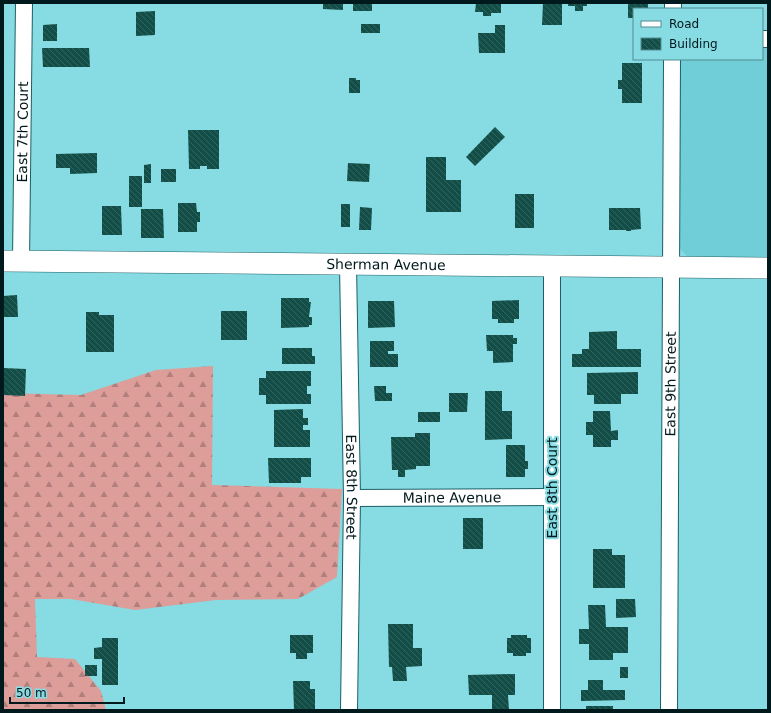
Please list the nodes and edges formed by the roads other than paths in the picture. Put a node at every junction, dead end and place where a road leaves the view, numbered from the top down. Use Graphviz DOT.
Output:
graph roads {
  1 [pos="24,3"];
  2 [pos="672,60"];
  3 [pos="12,261"];
  4 [pos="348,264"];
  5 [pos="552,266"];
  6 [pos="671,267"];
  7 [pos="768,268"];
  8 [pos="552,497"];
  9 [pos="352,498"];
  10 [pos="350,710"];
  11 [pos="552,710"];
  12 [pos="669,710"];
  1 -- 3 [label="street, East 7th Court"];
  2 -- 6 [label="street, East 9th Street"];
  3 -- 4 [label="street, Sherman Avenue"];
  4 -- 5 [label="street, Sherman Avenue"];
  4 -- 9 [label="street, East 8th Street"];
  5 -- 6 [label="street, Sherman Avenue"];
  5 -- 8 [label="street, East 8th Court"];
  6 -- 7 [label="street, Sherman Avenue"];
  6 -- 12 [label="street, East 9th Street"];
  8 -- 9 [label="street, Maine Avenue"];
  8 -- 11 [label="street, East 8th Court"];
  9 -- 10 [label="street, East 8th Street"];
}
